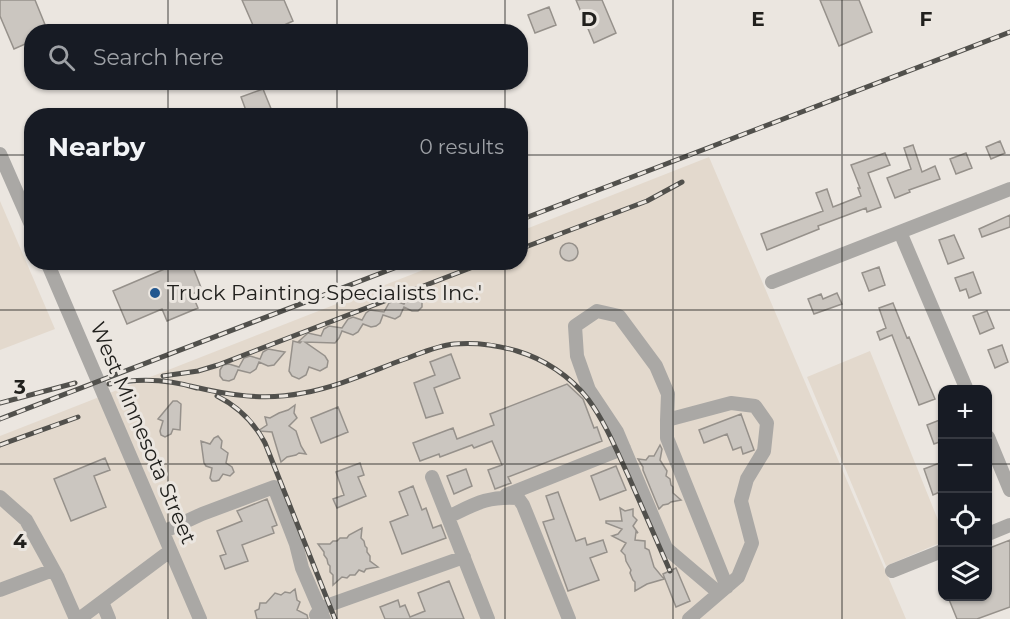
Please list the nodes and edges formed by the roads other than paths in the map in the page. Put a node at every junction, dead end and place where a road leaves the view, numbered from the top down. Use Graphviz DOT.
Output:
graph roads {
  1 [pos="0,154"];
  2 [pos="1010,189"];
  3 [pos="24,209"];
  4 [pos="900,232"];
  5 [pos="50,270"];
  6 [pos="772,282"];
  7 [pos="965,385"];
  8 [pos="667,420"];
  9 [pos="988,439"];
  10 [pos="624,448"];
  11 [pos="432,477"];
  12 [pos="1010,490"];
  13 [pos="0,497"];
  14 [pos="502,497"];
  15 [pos="448,517"];
  16 [pos="1010,525"];
  17 [pos="163,532"];
  18 [pos="992,532"];
  19 [pos="170,551"];
  20 [pos="938,553"];
  21 [pos="464,556"];
  22 [pos="53,570"];
  23 [pos="892,571"];
  24 [pos="0,590"];
  25 [pos="723,590"];
  26 [pos="102,602"];
  27 [pos="319,616"];
  28 [pos="78,619"];
  29 [pos="109,619"];
  30 [pos="200,619"];
  31 [pos="488,619"];
  32 [pos="569,619"];
  33 [pos="689,619"];
  1 -- 3 [label="street"];
  2 -- 4 [label="street"];
  4 -- 6 [label="street"];
  4 -- 7 [label="street"];
  5 -- 17 [label="street, West Minnesota Street"];
  8 -- 10 [label="street"];
  8 -- 25 [label="street"];
  8 -- 25 [label="street"];
  9 -- 12 [label="street"];
  10 -- 14 [label="street"];
  10 -- 25 [label="street"];
  11 -- 15 [label="street"];
  13 -- 22 [label="street"];
  14 -- 15 [label="street"];
  14 -- 32 [label="street"];
  15 -- 21 [label="street"];
  16 -- 18 [label="street"];
  17 -- 19 [label="street, West Minnesota Street"];
  17 -- 27 [label="street"];
  19 -- 26 [label="street"];
  19 -- 30 [label="street, West Minnesota Street"];
  20 -- 23 [label="street"];
  21 -- 27 [label="street"];
  21 -- 31 [label="street"];
  22 -- 24 [label="street"];
  22 -- 28 [label="street"];
  25 -- 33 [label="street"];
  26 -- 28 [label="street"];
  26 -- 29 [label="street"];
}
